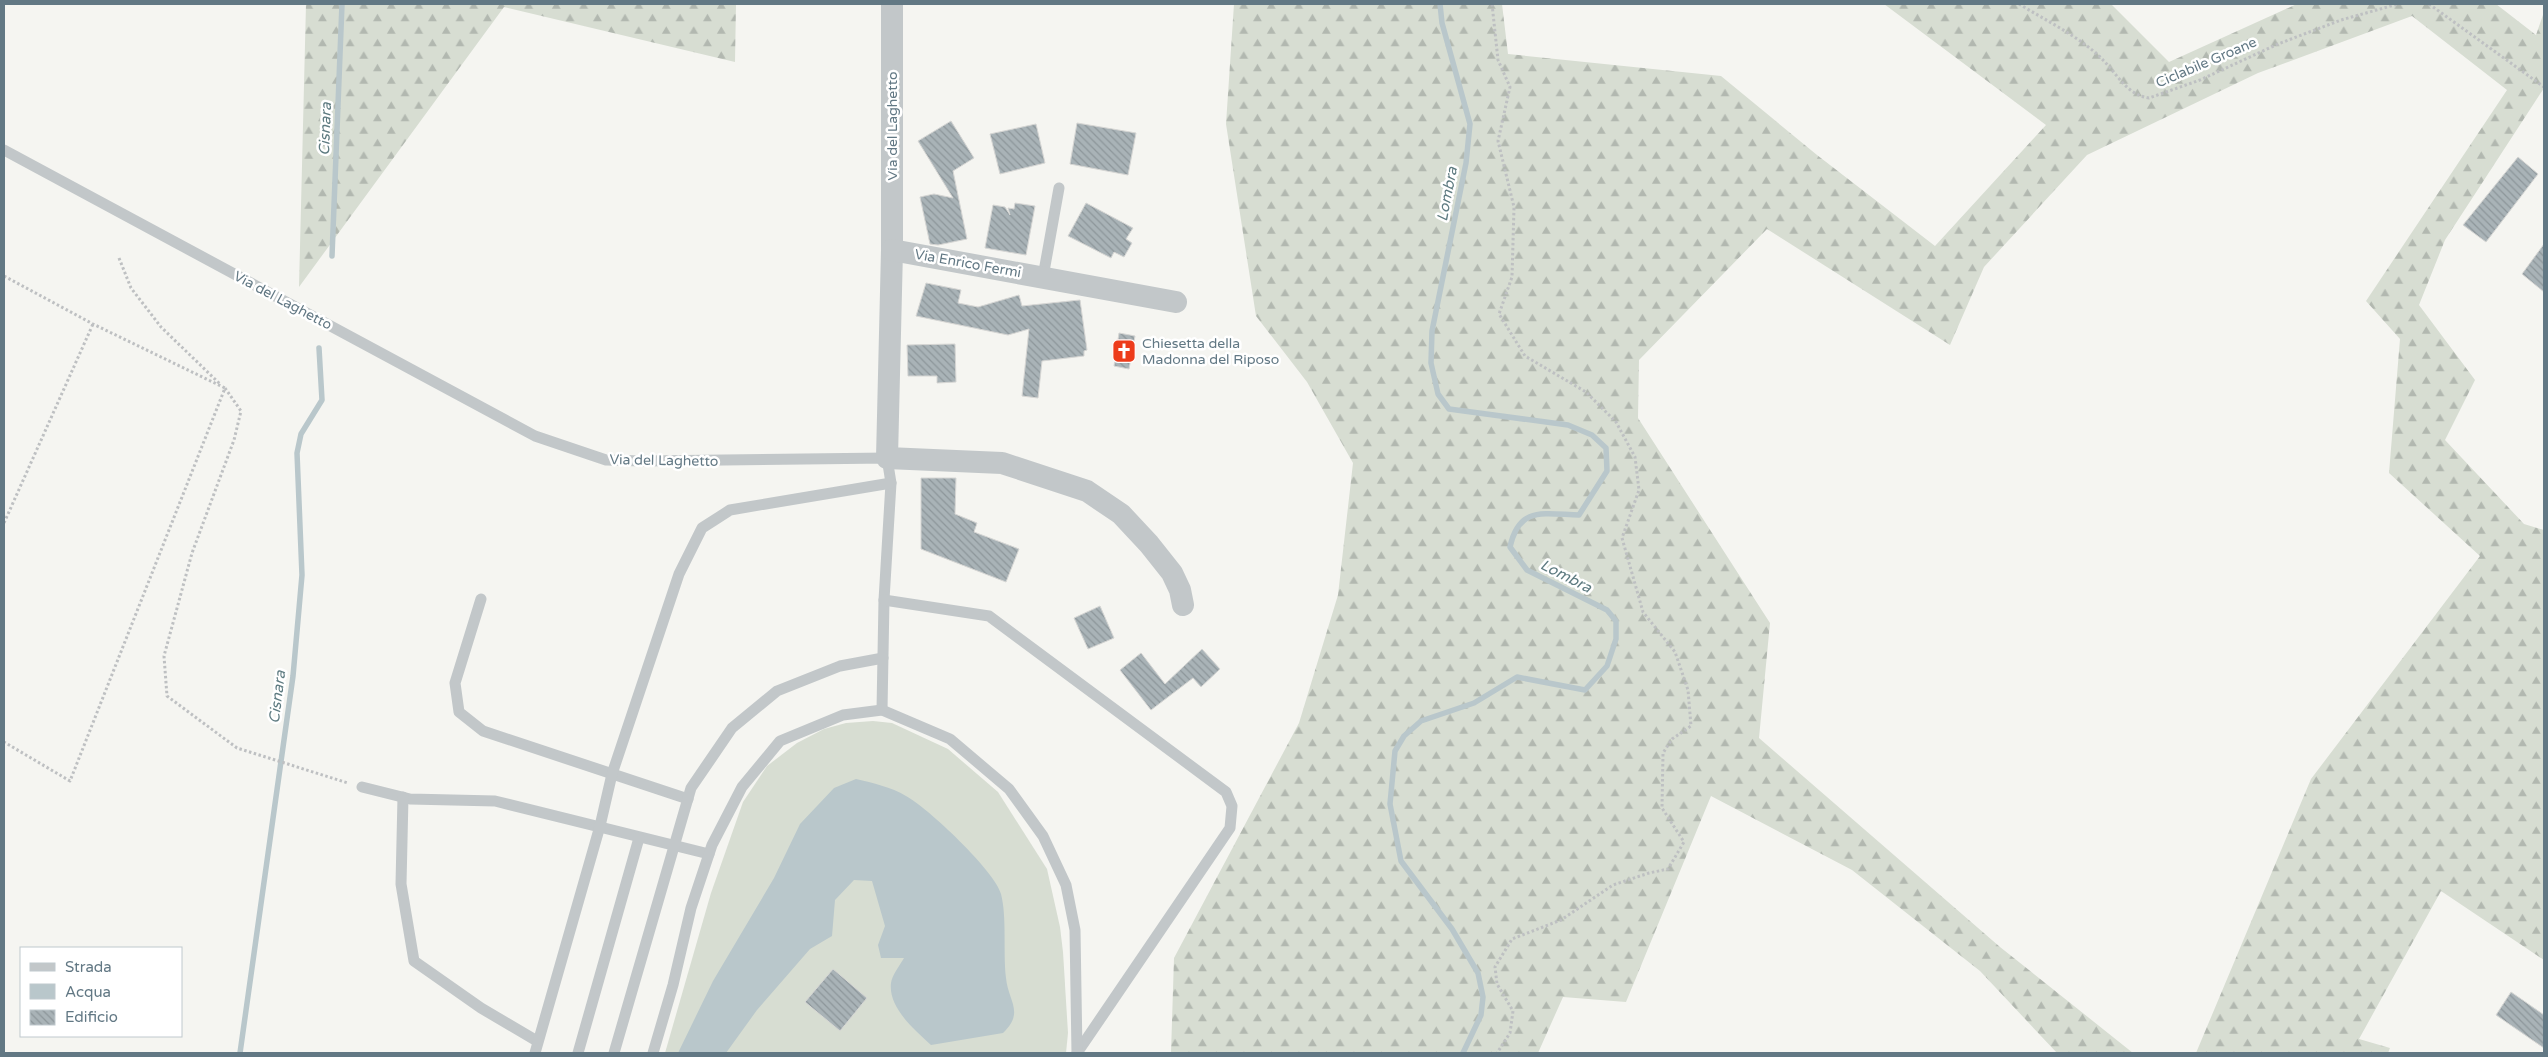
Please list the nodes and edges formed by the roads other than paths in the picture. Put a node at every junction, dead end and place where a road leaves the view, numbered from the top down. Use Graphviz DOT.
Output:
graph roads {
  1 [pos="892,4"];
  2 [pos="4,150"];
  3 [pos="1058,188"];
  4 [pos="892,250"];
  5 [pos="1043,277"];
  6 [pos="1176,302"];
  7 [pos="887,458"];
  8 [pos="890,483"];
  9 [pos="481,599"];
  10 [pos="884,600"];
  11 [pos="1183,606"];
  12 [pos="883,658"];
  13 [pos="882,710"];
  14 [pos="612,774"];
  15 [pos="362,786"];
  16 [pos="403,797"];
  17 [pos="688,799"];
  18 [pos="600,826"];
  19 [pos="639,838"];
  20 [pos="674,846"];
  21 [pos="709,854"];
  22 [pos="536,1047"];
  23 [pos="578,1053"];
  24 [pos="614,1053"];
  25 [pos="653,1053"];
  26 [pos="1077,1053"];
  1 -- 4 [label="street, Via del Laghetto"];
  2 -- 7 [label="lane, Via del Laghetto"];
  3 -- 5 [label="lane"];
  4 -- 5 [label="street, Via Enrico Fermi"];
  4 -- 7 [label="street, Via del Laghetto"];
  5 -- 6 [label="street, Via Enrico Fermi"];
  7 -- 8 [label="lane"];
  7 -- 11 [label="street"];
  8 -- 10 [label="lane"];
  8 -- 14 [label="lane"];
  9 -- 14 [label="lane"];
  10 -- 12 [label="lane"];
  10 -- 26 [label="lane"];
  12 -- 13 [label="lane"];
  12 -- 17 [label="lane"];
  13 -- 21 [label="lane"];
  13 -- 26 [label="lane"];
  14 -- 17 [label="lane"];
  14 -- 18 [label="lane"];
  15 -- 16 [label="lane"];
  16 -- 18 [label="lane"];
  16 -- 22 [label="lane"];
  17 -- 20 [label="lane"];
  18 -- 19 [label="lane"];
  18 -- 22 [label="lane"];
  19 -- 20 [label="lane"];
  19 -- 23 [label="lane"];
  20 -- 21 [label="lane"];
  20 -- 24 [label="lane"];
  21 -- 25 [label="lane"];
}
